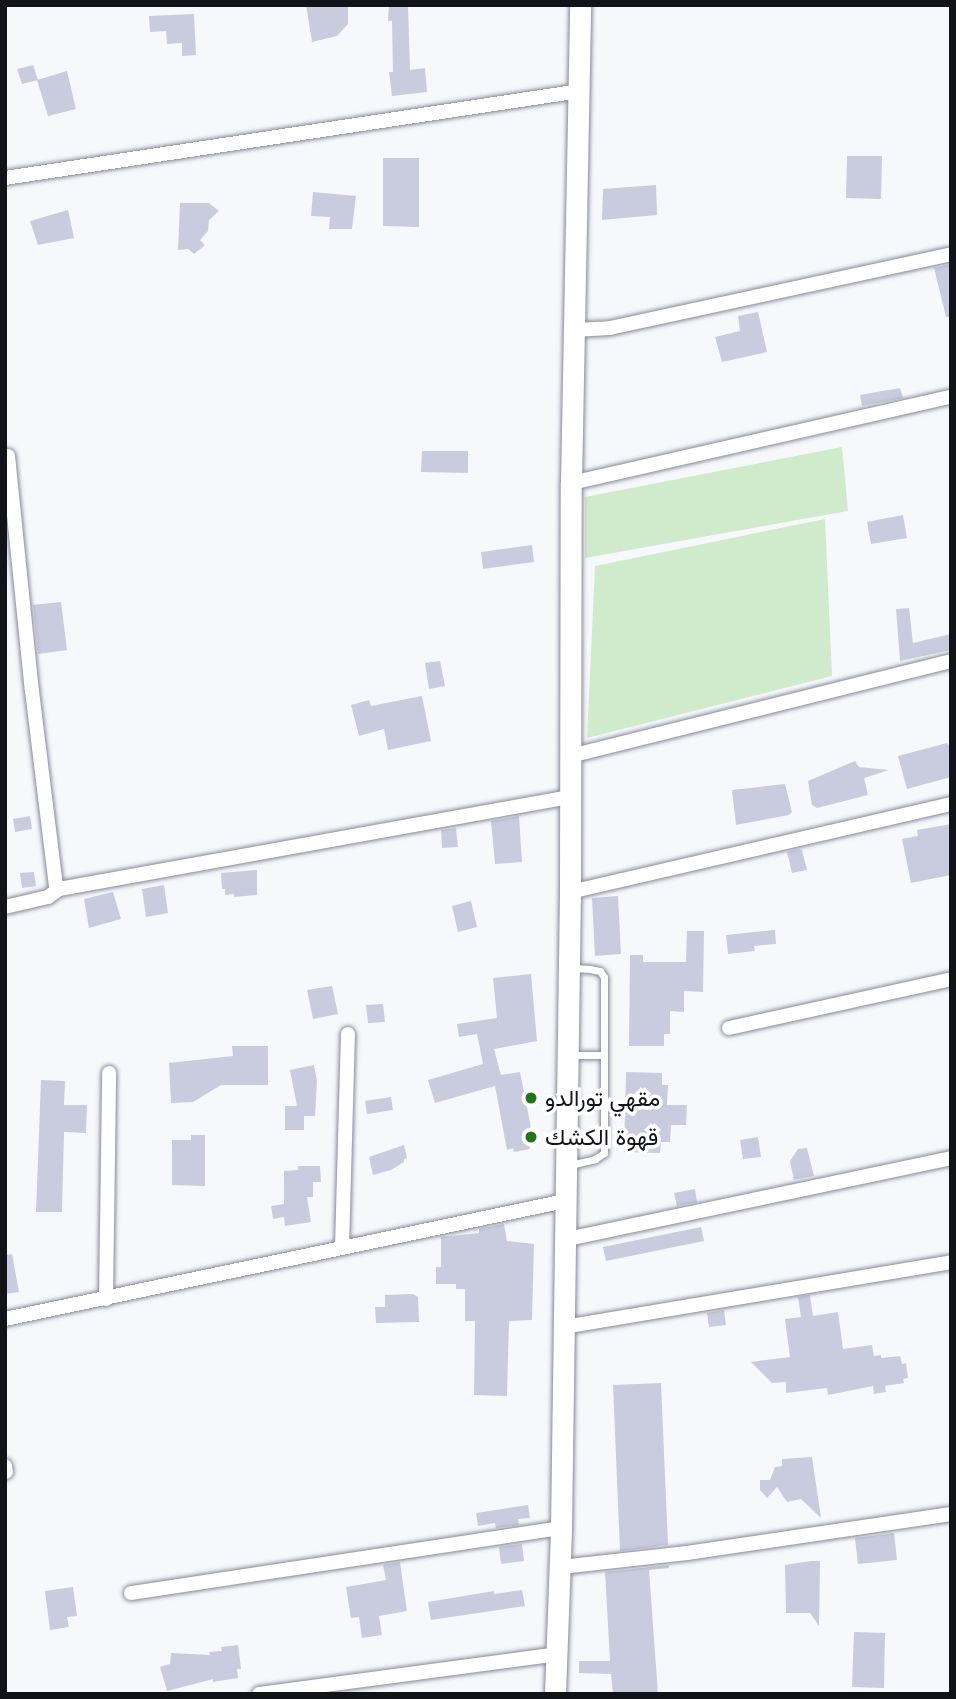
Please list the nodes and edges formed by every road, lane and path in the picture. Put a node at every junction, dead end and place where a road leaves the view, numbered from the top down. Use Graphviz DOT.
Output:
graph roads {
  1 [pos="580,5"];
  2 [pos="580,90"];
  3 [pos="5,178"];
  4 [pos="951,254"];
  5 [pos="574,330"];
  6 [pos="951,397"];
  7 [pos="8,456"];
  8 [pos="571,483"];
  9 [pos="951,661"];
  10 [pos="570,755"];
  11 [pos="570,797"];
  12 [pos="951,804"];
  13 [pos="59,889"];
  14 [pos="570,892"];
  15 [pos="5,908"];
  16 [pos="568,968"];
  17 [pos="951,979"];
  18 [pos="729,1028"];
  19 [pos="348,1034"];
  20 [pos="568,1055"];
  21 [pos="604,1055"];
  22 [pos="109,1073"];
  23 [pos="951,1158"];
  24 [pos="566,1166"];
  25 [pos="565,1201"];
  26 [pos="564,1240"];
  27 [pos="342,1247"];
  28 [pos="951,1262"];
  29 [pos="106,1298"];
  30 [pos="5,1319"];
  31 [pos="564,1327"];
  32 [pos="951,1514"];
  33 [pos="561,1528"];
  34 [pos="561,1567"];
  35 [pos="131,1593"];
  36 [pos="559,1654"];
  37 [pos="259,1694"];
  38 [pos="555,1694"];
  1 -- 2 [label="main road"];
  2 -- 3 [label="street"];
  2 -- 5 [label="main road"];
  4 -- 5 [label="street"];
  5 -- 8 [label="main road"];
  6 -- 8 [label="street"];
  7 -- 13 [label="street"];
  8 -- 10 [label="main road"];
  9 -- 10 [label="street"];
  10 -- 11 [label="main road"];
  11 -- 13 [label="street"];
  11 -- 14 [label="main road"];
  12 -- 14 [label="street"];
  13 -- 15 [label="street"];
  14 -- 16 [label="main road"];
  16 -- 20 [label="main road"];
  16 -- 21 [label="lane"];
  17 -- 18 [label="street"];
  19 -- 27 [label="street"];
  20 -- 21 [label="lane"];
  20 -- 24 [label="main road"];
  21 -- 24 [label="lane"];
  22 -- 29 [label="street"];
  23 -- 26 [label="street"];
  24 -- 25 [label="main road"];
  25 -- 26 [label="main road"];
  25 -- 27 [label="street"];
  26 -- 31 [label="main road"];
  27 -- 29 [label="street"];
  28 -- 31 [label="street"];
  29 -- 30 [label="street"];
  31 -- 33 [label="main road"];
  32 -- 34 [label="street"];
  33 -- 34 [label="main road"];
  33 -- 35 [label="street"];
  34 -- 36 [label="main road"];
  36 -- 37 [label="street"];
  36 -- 38 [label="main road"];
}
